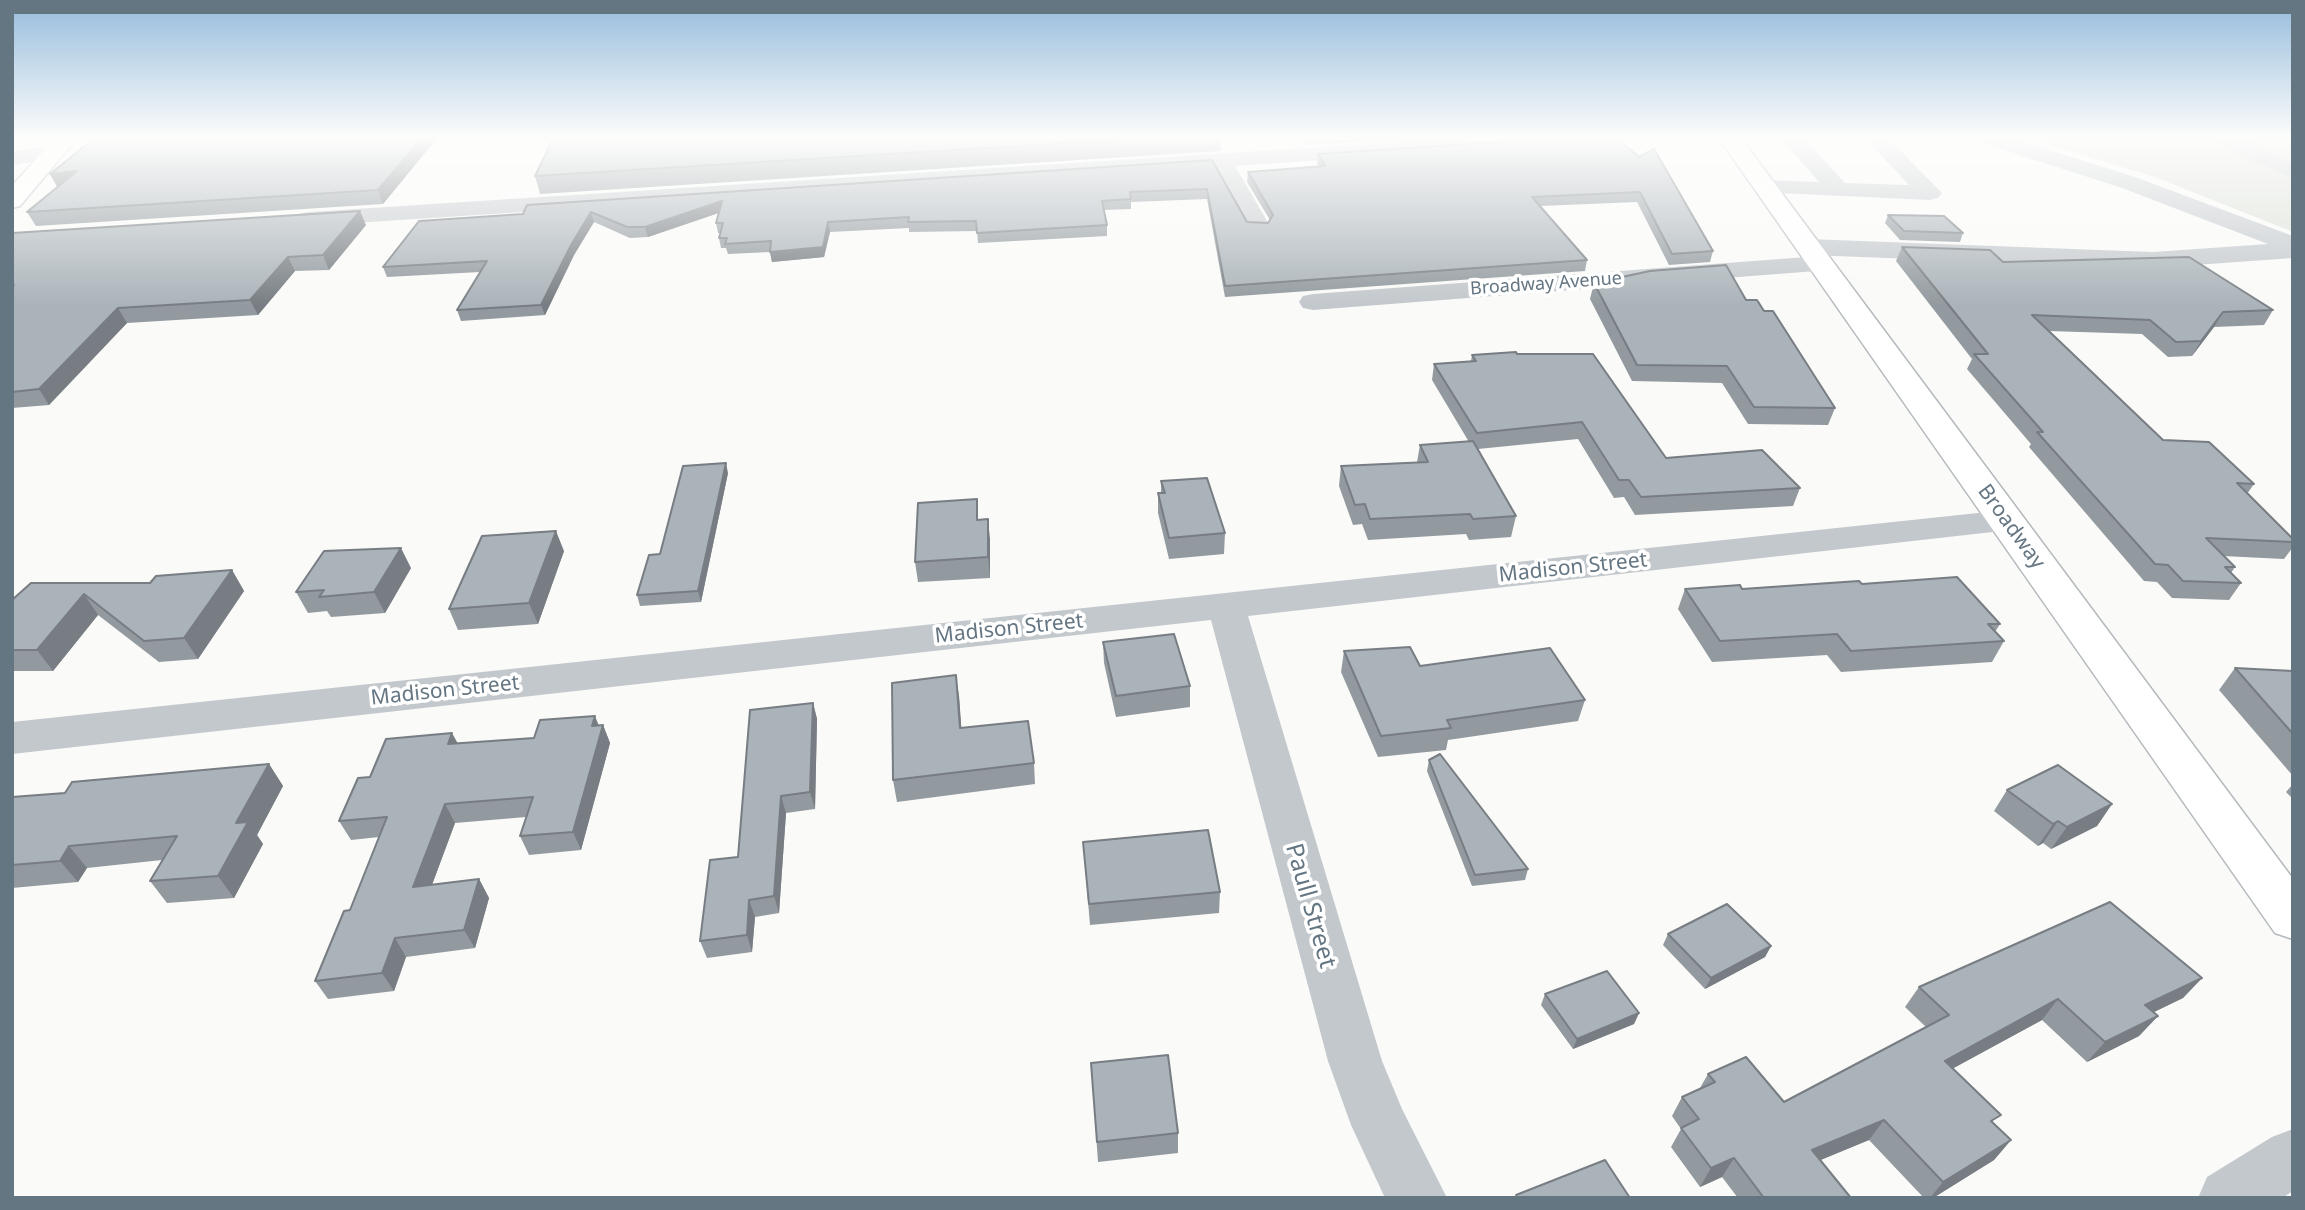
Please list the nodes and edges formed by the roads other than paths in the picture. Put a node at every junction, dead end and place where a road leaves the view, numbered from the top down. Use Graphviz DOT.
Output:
graph roads {
  1 [pos="700,193"];
  2 [pos="1239,193"];
  3 [pos="1770,193"];
  4 [pos="2156,193"];
  5 [pos="287,220"];
  6 [pos="1258,226"];
  7 [pos="2293,248"];
  8 [pos="1814,255"];
  9 [pos="1313,302"];
  10 [pos="2006,521"];
  11 [pos="1226,606"];
  12 [pos="12,738"];
  13 [pos="2293,918"];
  14 [pos="2293,1157"];
  15 [pos="1417,1198"];
  16 [pos="2228,1198"];
  1 -- 5 [label="street"];
  2 -- 6 [label="street"];
  3 -- 8 [label="main road, Broadway"];
  4 -- 7 [label="street"];
  7 -- 8 [label="street, Broadway Avenue"];
  8 -- 9 [label="street, Broadway Avenue"];
  8 -- 10 [label="main road, Broadway"];
  10 -- 11 [label="street, Madison Street"];
  10 -- 13 [label="main road, Broadway"];
  11 -- 12 [label="street, Madison Street"];
  11 -- 15 [label="street, Paull Street"];
  14 -- 16 [label="street"];
}
